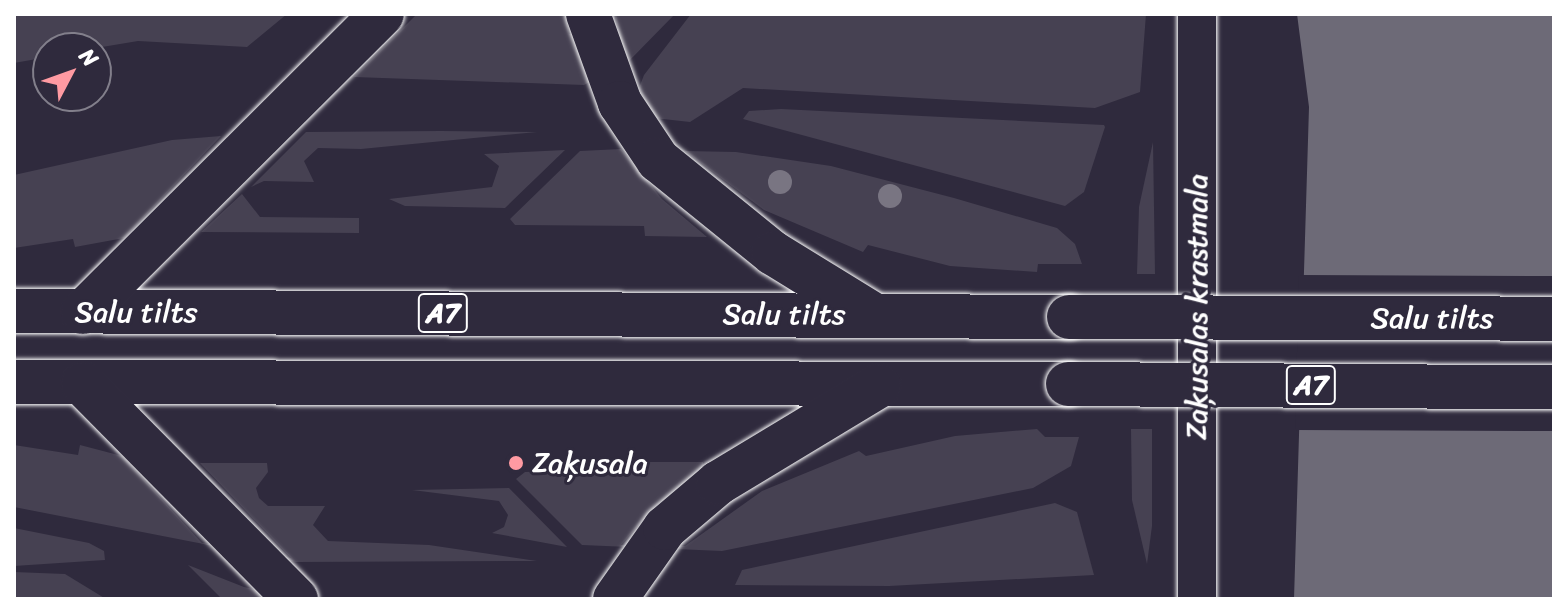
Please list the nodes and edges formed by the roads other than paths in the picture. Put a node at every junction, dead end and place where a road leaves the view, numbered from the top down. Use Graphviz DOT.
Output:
graph roads {
  1 [pos="382,14"];
  2 [pos="588,14"];
  3 [pos="1197,14"];
  4 [pos="14,311"];
  5 [pos="83,312"];
  6 [pos="872,314"];
  7 [pos="1554,319"];
  8 [pos="14,382"];
  9 [pos="83,384"];
  10 [pos="881,385"];
  11 [pos="1554,387"];
  12 [pos="296,599"];
  13 [pos="615,599"];
  14 [pos="1197,599"];
  1 -- 5 [label="highway"];
  2 -- 6 [label="highway"];
  3 -- 14 [label="street, Zaķusalas krastmala"];
  4 -- 5 [label="highway, Salu tilts / A7"];
  5 -- 6 [label="highway, Salu tilts / A7"];
  6 -- 7 [label="highway, Salu tilts / A7, bridge"];
  8 -- 9 [label="highway, A7"];
  9 -- 10 [label="highway, A7"];
  9 -- 12 [label="highway"];
  10 -- 11 [label="highway, A7, bridge"];
  10 -- 13 [label="highway"];
}
